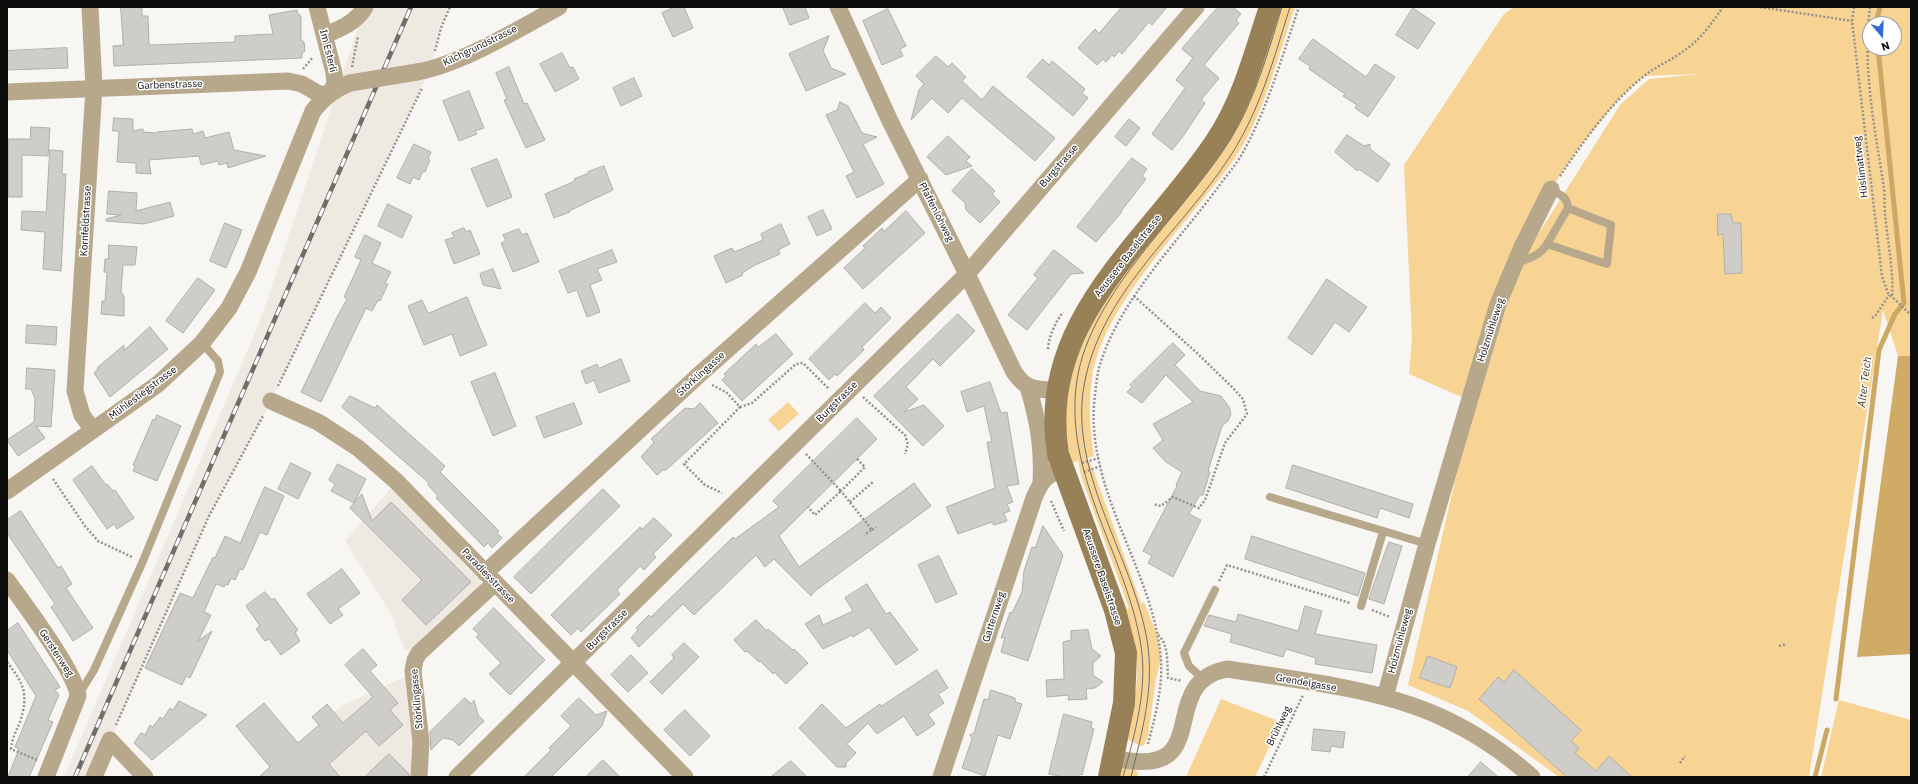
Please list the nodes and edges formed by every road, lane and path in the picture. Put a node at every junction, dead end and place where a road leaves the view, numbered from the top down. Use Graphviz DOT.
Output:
graph roads {
  1 [pos="90,7"];
  2 [pos="317,7"];
  3 [pos="450,7"];
  4 [pos="559,7"];
  5 [pos="838,7"];
  6 [pos="1196,7"];
  7 [pos="1270,7"];
  8 [pos="1299,7"];
  9 [pos="1723,7"];
  10 [pos="1760,7"];
  11 [pos="1854,7"];
  12 [pos="1870,7"];
  13 [pos="364,10"];
  14 [pos="1852,21"];
  15 [pos="325,35"];
  16 [pos="424,71"];
  17 [pos="288,81"];
  18 [pos="350,83"];
  19 [pos="94,88"];
  20 [pos="7,92"];
  21 [pos="330,94"];
  22 [pos="920,179"];
  23 [pos="1551,189"];
  24 [pos="1568,208"];
  25 [pos="1547,244"];
  26 [pos="1516,263"];
  27 [pos="967,274"];
  28 [pos="1889,294"];
  29 [pos="1134,296"];
  30 [pos="1892,298"];
  31 [pos="1911,315"];
  32 [pos="1872,318"];
  33 [pos="202,343"];
  34 [pos="701,373"];
  35 [pos="852,387"];
  36 [pos="1028,387"];
  37 [pos="1057,390"];
  38 [pos="840,399"];
  39 [pos="271,401"];
  40 [pos="740,407"];
  41 [pos="94,430"];
  42 [pos="796,443"];
  43 [pos="905,454"];
  44 [pos="857,459"];
  45 [pos="44,465"];
  46 [pos="1062,469"];
  47 [pos="873,482"];
  48 [pos="1041,483"];
  49 [pos="7,491"];
  50 [pos="841,492"];
  51 [pos="726,495"];
  52 [pos="1270,497"];
  53 [pos="1034,498"];
  54 [pos="850,502"];
  55 [pos="1153,504"];
  56 [pos="808,507"];
  57 [pos="876,527"];
  58 [pos="872,530"];
  59 [pos="1383,532"];
  60 [pos="864,535"];
  61 [pos="1067,537"];
  62 [pos="1427,544"];
  63 [pos="143,562"];
  64 [pos="1222,574"];
  65 [pos="490,578"];
  66 [pos="7,580"];
  67 [pos="1214,590"];
  68 [pos="1361,606"];
  69 [pos="1405,623"];
  70 [pos="1157,634"];
  71 [pos="1787,644"];
  72 [pos="1780,646"];
  73 [pos="7,662"];
  74 [pos="574,662"];
  75 [pos="1200,682"];
  76 [pos="1309,682"];
  77 [pos="78,696"];
  78 [pos="1385,697"];
  79 [pos="1685,756"];
  80 [pos="1143,762"];
  81 [pos="1680,763"];
  82 [pos="1112,768"];
  83 [pos="48,772"];
  84 [pos="94,777"];
  85 [pos="146,777"];
  86 [pos="419,777"];
  87 [pos="457,777"];
  88 [pos="685,777"];
  89 [pos="941,777"];
  90 [pos="1264,777"];
  91 [pos="1532,777"];
  1 -- 19 [label="street, Kornfeldstrasse"];
  2 -- 15 [label="street, Im Esterli"];
  3 -- 16 [label="path"];
  4 -- 16 [label="street, Kilchgrundstrasse"];
  5 -- 22 [label="street, Pfaffenlohweg"];
  6 -- 27 [label="street, Burgstrasse"];
  7 -- 37 [label="main road, Aeussere Baselstrasse"];
  8 -- 29 [label="path"];
  9 -- 23 [label="path"];
  10 -- 14 [label="path"];
  11 -- 14 [label="path, Hüslimattweg"];
  12 -- 30 [label="path"];
  13 -- 15 [label="street"];
  13 -- 18 [label="path"];
  14 -- 28 [label="path, Hüslimattweg"];
  15 -- 17 [label="path"];
  15 -- 21 [label="street, Im Esterli"];
  16 -- 18 [label="street, Kilchgrundstrasse, bridge"];
  17 -- 19 [label="street, Garbenstrasse"];
  17 -- 21 [label="street, Garbenstrasse"];
  18 -- 21 [label="street, Kilchgrundstrasse"];
  19 -- 20 [label="street, Garbenstrasse"];
  19 -- 41 [label="street, Kornfeldstrasse"];
  21 -- 33 [label="street, Mühlestiegstrasse"];
  22 -- 27 [label="street, Pfaffenlohweg"];
  22 -- 34 [label="street, Störklingasse"];
  23 -- 24 [label="lane"];
  23 -- 26 [label="street, Holzmühleweg"];
  24 -- 25 [label="lane"];
  24 -- 25 [label="lane"];
  25 -- 26 [label="lane"];
  26 -- 62 [label="street, Holzmühleweg"];
  27 -- 35 [label="street, Burgstrasse"];
  27 -- 36 [label="street, Pfaffenlohweg"];
  28 -- 30 [label="path, Hüslimattweg"];
  28 -- 32 [label="path"];
  29 -- 55 [label="path"];
  29 -- 70 [label="path"];
  30 -- 31 [label="path, Hüslimattweg"];
  33 -- 41 [label="street, Mühlestiegstrasse"];
  33 -- 63 [label="lane"];
  34 -- 40 [label="path"];
  34 -- 65 [label="street, Störklingasse"];
  35 -- 38 [label="street, Burgstrasse"];
  35 -- 43 [label="path"];
  36 -- 37 [label="street"];
  36 -- 48 [label="street"];
  37 -- 46 [label="main road, Aeussere Baselstrasse"];
  38 -- 40 [label="path"];
  38 -- 42 [label="street, Burgstrasse"];
  39 -- 65 [label="street, Paradiesstrasse"];
  40 -- 51 [label="path"];
  41 -- 45 [label="street, Mühlestiegstrasse"];
  42 -- 50 [label="path"];
  42 -- 74 [label="street, Burgstrasse"];
  44 -- 50 [label="path"];
  45 -- 49 [label="street, Mühlestiegstrasse"];
  45 -- 63 [label="path"];
  46 -- 48 [label="street, Gatternweg"];
  46 -- 82 [label="main road, Aeussere Baselstrasse"];
  47 -- 54 [label="path"];
  48 -- 53 [label="street, Gatternweg"];
  50 -- 54 [label="path"];
  50 -- 56 [label="path"];
  52 -- 59 [label="lane"];
  53 -- 61 [label="path"];
  53 -- 89 [label="street, Gatternweg"];
  54 -- 58 [label="path"];
  57 -- 58 [label="path"];
  58 -- 60 [label="path"];
  59 -- 62 [label="lane"];
  59 -- 68 [label="lane"];
  62 -- 69 [label="street, Holzmühleweg"];
  63 -- 77 [label="lane"];
  64 -- 68 [label="path"];
  65 -- 74 [label="street, Paradiesstrasse"];
  65 -- 86 [label="street, Störklingasse"];
  66 -- 77 [label="street, Gerstenweg"];
  67 -- 75 [label="lane"];
  68 -- 69 [label="path"];
  69 -- 78 [label="street, Holzmühleweg"];
  70 -- 75 [label="path"];
  70 -- 80 [label="path"];
  71 -- 72 [label="path"];
  73 -- 83 [label="path"];
  74 -- 87 [label="street, Burgstrasse"];
  74 -- 88 [label="street, Paradiesstrasse"];
  75 -- 76 [label="street, Grendelgasse"];
  75 -- 80 [label="street"];
  76 -- 78 [label="street, Grendelgasse"];
  76 -- 90 [label="path, Brühlweg"];
  77 -- 83 [label="street"];
  78 -- 91 [label="street, Grendelgasse"];
  79 -- 81 [label="path"];
  80 -- 82 [label="street"];
  84 -- 85 [label="street"];
}
